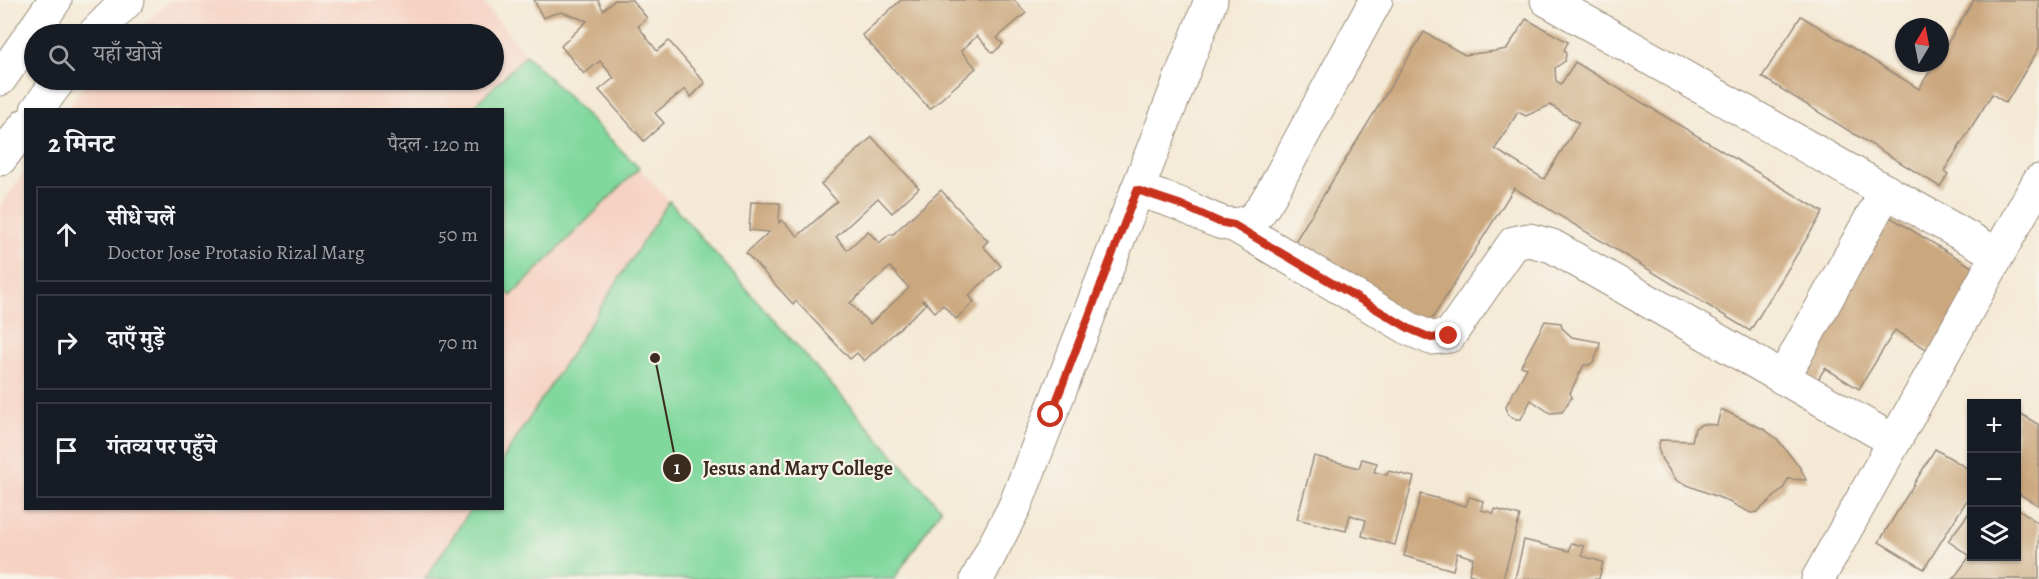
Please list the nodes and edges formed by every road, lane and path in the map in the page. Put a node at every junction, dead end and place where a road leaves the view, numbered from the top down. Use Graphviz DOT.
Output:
graph roads {
  1 [pos="128,0"];
  2 [pos="1211,0"];
  3 [pos="1376,0"];
  4 [pos="1546,0"];
  5 [pos="54,10"];
  6 [pos="43,24"];
  7 [pos="104,24"];
  8 [pos="24,48"];
  9 [pos="0,79"];
  10 [pos="52,90"];
  11 [pos="38,108"];
  12 [pos="24,127"];
  13 [pos="0,159"];
  14 [pos="2039,181"];
  15 [pos="1137,190"];
  16 [pos="1886,191"];
  17 [pos="1234,225"];
  18 [pos="1997,254"];
  19 [pos="1783,378"];
  20 [pos="1894,441"];
  21 [pos="977,579"];
  22 [pos="1818,579"];
  1 -- 7 [label="street"];
  2 -- 15 [label="street"];
  3 -- 17 [label="street"];
  4 -- 16 [label="street"];
  5 -- 6 [label="street"];
  8 -- 9 [label="street"];
  10 -- 11 [label="street"];
  12 -- 13 [label="street"];
  14 -- 18 [label="street"];
  15 -- 17 [label="street"];
  15 -- 21 [label="street"];
  16 -- 18 [label="street"];
  16 -- 19 [label="street"];
  17 -- 19 [label="street"];
  18 -- 20 [label="street"];
  19 -- 20 [label="street"];
  20 -- 22 [label="street"];
}
